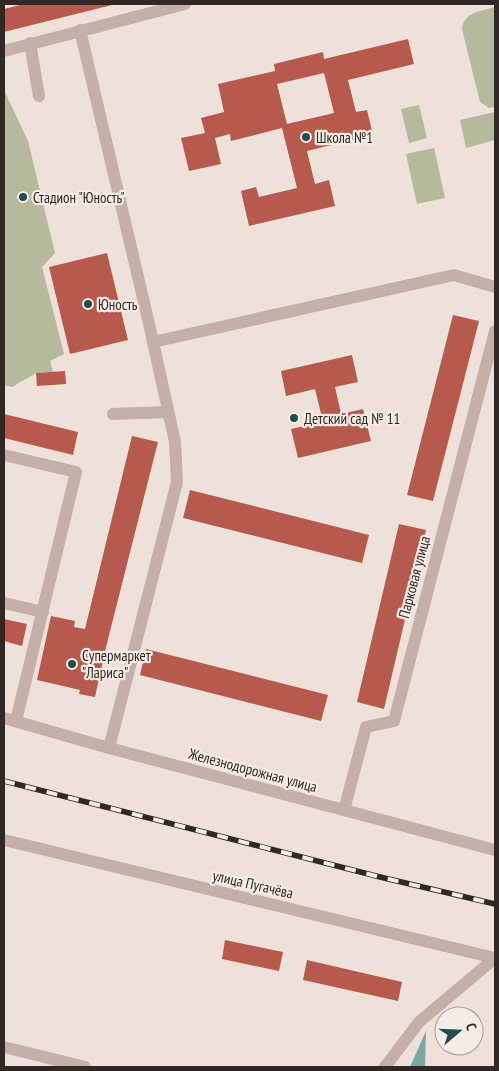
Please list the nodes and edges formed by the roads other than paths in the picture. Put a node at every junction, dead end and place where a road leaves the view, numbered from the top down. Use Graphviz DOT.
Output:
graph roads {
  1 [pos="185,4"];
  2 [pos="167,6"];
  3 [pos="80,30"];
  4 [pos="30,43"];
  5 [pos="4,51"];
  6 [pos="39,96"];
  7 [pos="495,287"];
  8 [pos="495,331"];
  9 [pos="153,342"];
  10 [pos="168,412"];
  11 [pos="113,414"];
  12 [pos="4,455"];
  13 [pos="4,603"];
  14 [pos="43,612"];
  15 [pos="10,720"];
  16 [pos="109,748"];
  17 [pos="344,810"];
  18 [pos="4,840"];
  19 [pos="495,850"];
  20 [pos="495,958"];
  21 [pos="4,1047"];
  22 [pos="85,1067"];
  23 [pos="385,1067"];
  1 -- 2 [label="street"];
  2 -- 3 [label="street"];
  3 -- 4 [label="street"];
  3 -- 9 [label="street"];
  4 -- 5 [label="street"];
  4 -- 6 [label="street"];
  7 -- 9 [label="street"];
  8 -- 17 [label="street, Парковая улица"];
  9 -- 10 [label="street"];
  10 -- 11 [label="street"];
  10 -- 16 [label="street"];
  12 -- 14 [label="street"];
  13 -- 14 [label="street"];
  14 -- 15 [label="street"];
  15 -- 16 [label="street, Железнодорожная улица"];
  16 -- 17 [label="street, Железнодорожная улица"];
  17 -- 19 [label="street, Железнодорожная улица"];
  18 -- 20 [label="street, улица Пугачёва"];
  20 -- 23 [label="street"];
  21 -- 22 [label="street"];
}
